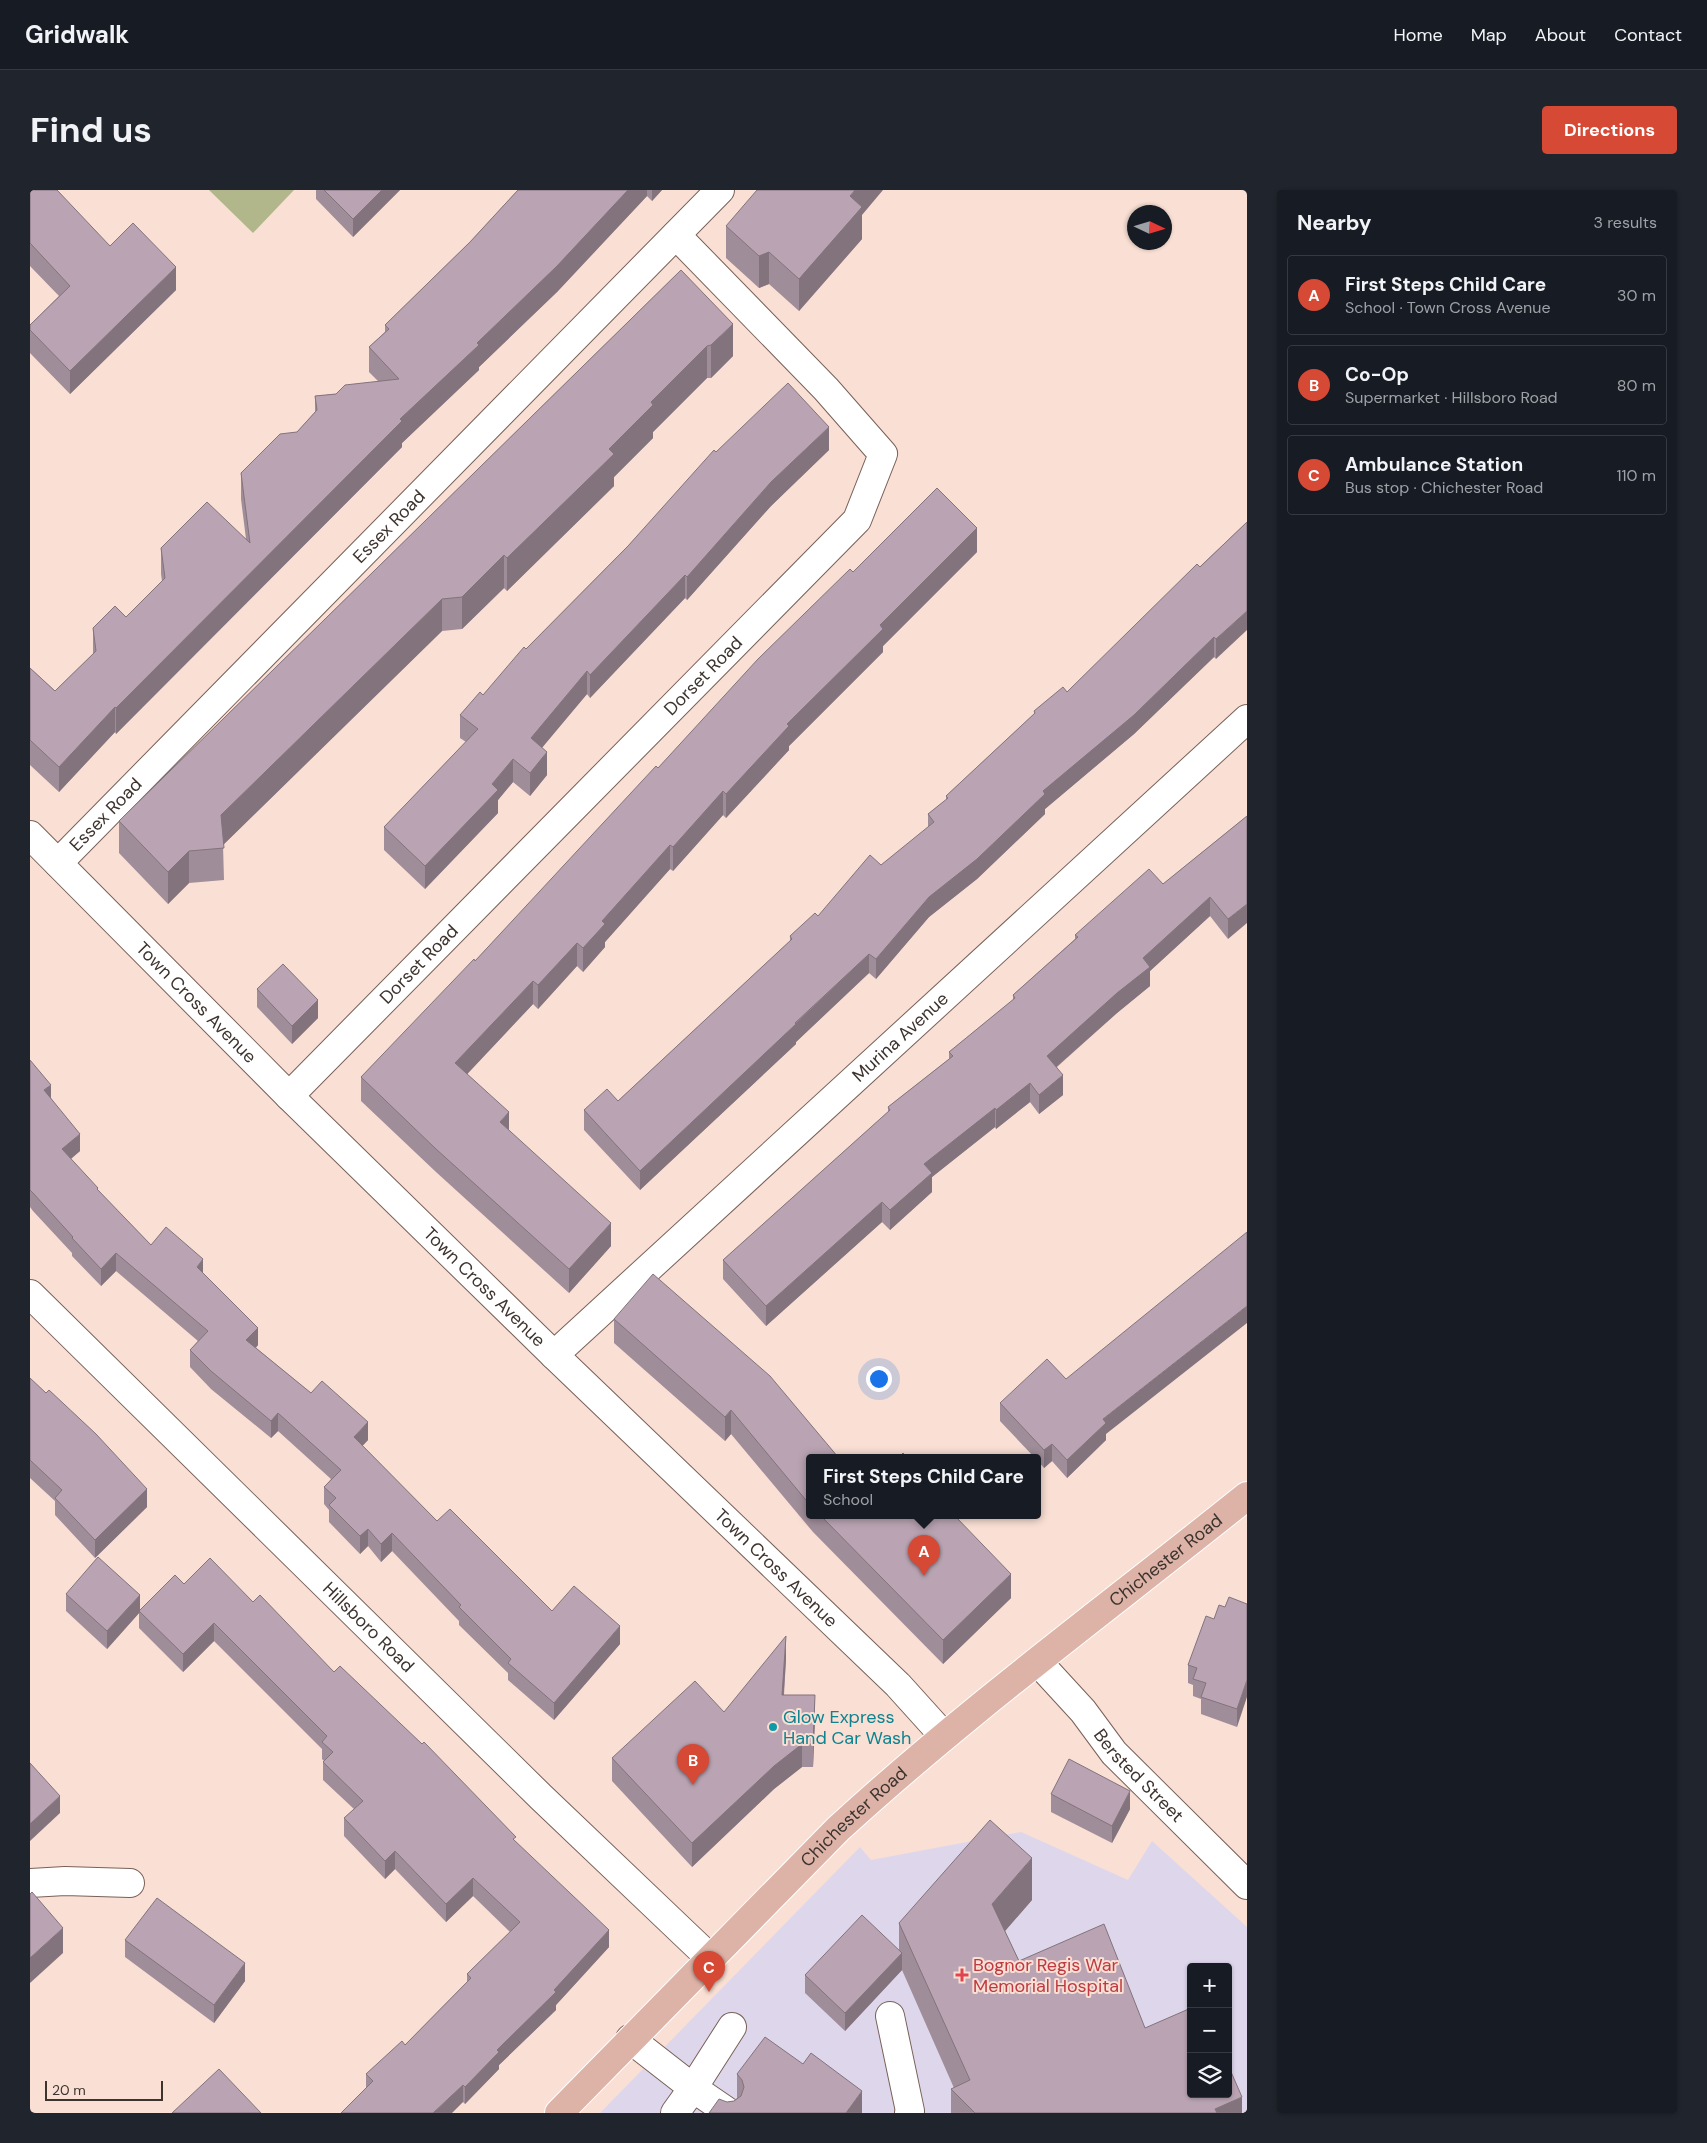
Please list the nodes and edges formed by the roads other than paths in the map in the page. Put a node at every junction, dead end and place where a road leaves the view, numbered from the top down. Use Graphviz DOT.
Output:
graph roads {
  1 [pos="720,190"];
  2 [pos="676,236"];
  3 [pos="1247,720"];
  4 [pos="30,835"];
  5 [pos="58,863"];
  6 [pos="289,1096"];
  7 [pos="30,1294"];
  8 [pos="554,1355"];
  9 [pos="1247,1496"];
  10 [pos="1038,1662"];
  11 [pos="944,1736"];
  12 [pos="30,1883"];
  13 [pos="130,1883"];
  14 [pos="1247,1884"];
  15 [pos="710,1958"];
  16 [pos="890,2016"];
  17 [pos="732,2027"];
  18 [pos="630,2039"];
  19 [pos="693,2088"];
  20 [pos="728,2112"];
  21 [pos="559,2113"];
  22 [pos="674,2113"];
  23 [pos="909,2113"];
  1 -- 2 [label="street, Essex Road"];
  2 -- 5 [label="street, Essex Road"];
  2 -- 6 [label="street, Dorset Road"];
  3 -- 8 [label="street, Murina Avenue"];
  4 -- 5 [label="street, Town Cross Avenue"];
  5 -- 6 [label="street, Town Cross Avenue"];
  6 -- 8 [label="street, Town Cross Avenue"];
  7 -- 15 [label="street, Hillsboro Road"];
  8 -- 11 [label="street, Town Cross Avenue"];
  9 -- 10 [label="main road, Chichester Road"];
  10 -- 11 [label="main road, Chichester Road"];
  10 -- 14 [label="street, Bersted Street"];
  11 -- 15 [label="main road, Chichester Road"];
  12 -- 13 [label="street"];
  15 -- 18 [label="main road, Chichester Road"];
  16 -- 23 [label="street"];
  17 -- 19 [label="street"];
  18 -- 19 [label="street"];
  18 -- 21 [label="main road, Chichester Road"];
  19 -- 20 [label="street"];
  19 -- 22 [label="street"];
}
